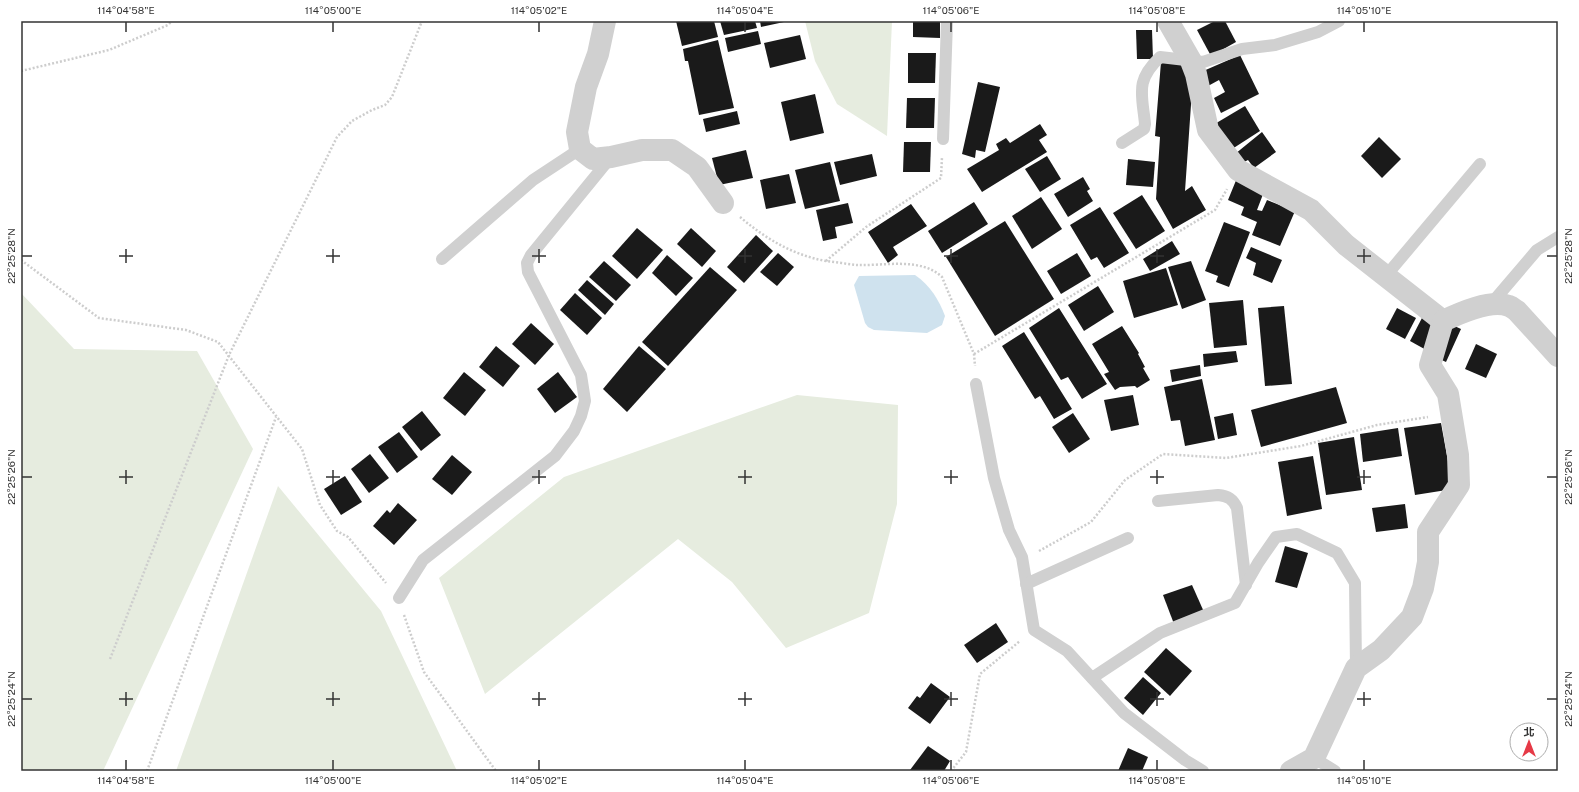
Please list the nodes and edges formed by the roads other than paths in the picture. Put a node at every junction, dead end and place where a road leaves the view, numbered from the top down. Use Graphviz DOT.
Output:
graph roads {
  1 [pos="606,21"];
  2 [pos="946,21"];
  3 [pos="1168,21"];
  4 [pos="1339,21"];
  5 [pos="1191,60"];
  6 [pos="943,139"];
  7 [pos="1122,143"];
  8 [pos="580,149"];
  9 [pos="611,157"];
  10 [pos="1480,164"];
  11 [pos="723,203"];
  12 [pos="1558,237"];
  13 [pos="442,259"];
  14 [pos="1385,276"];
  15 [pos="1491,304"];
  16 [pos="1443,321"];
  17 [pos="1558,356"];
  18 [pos="976,384"];
  19 [pos="1158,501"];
  20 [pos="1128,538"];
  21 [pos="1026,584"];
  22 [pos="1246,585"];
  23 [pos="399,598"];
  24 [pos="1356,668"];
  25 [pos="1092,678"];
  26 [pos="1314,758"];
  27 [pos="1203,771"];
  28 [pos="1291,771"];
  29 [pos="1335,771"];
  1 -- 8 [label="street"];
  2 -- 6 [label="lane"];
  3 -- 5 [label="street"];
  4 -- 5 [label="lane"];
  5 -- 7 [label="lane"];
  5 -- 14 [label="street"];
  8 -- 9 [label="street"];
  8 -- 13 [label="lane"];
  9 -- 11 [label="street"];
  9 -- 23 [label="lane"];
  10 -- 14 [label="lane"];
  12 -- 15 [label="lane"];
  14 -- 16 [label="street"];
  15 -- 16 [label="street"];
  15 -- 17 [label="street"];
  16 -- 24 [label="street"];
  18 -- 21 [label="lane"];
  19 -- 22 [label="lane"];
  20 -- 21 [label="lane"];
  21 -- 25 [label="lane"];
  22 -- 24 [label="lane"];
  22 -- 25 [label="lane"];
  24 -- 26 [label="street"];
  25 -- 27 [label="lane"];
  26 -- 28 [label="street"];
  26 -- 29 [label="lane"];
}
